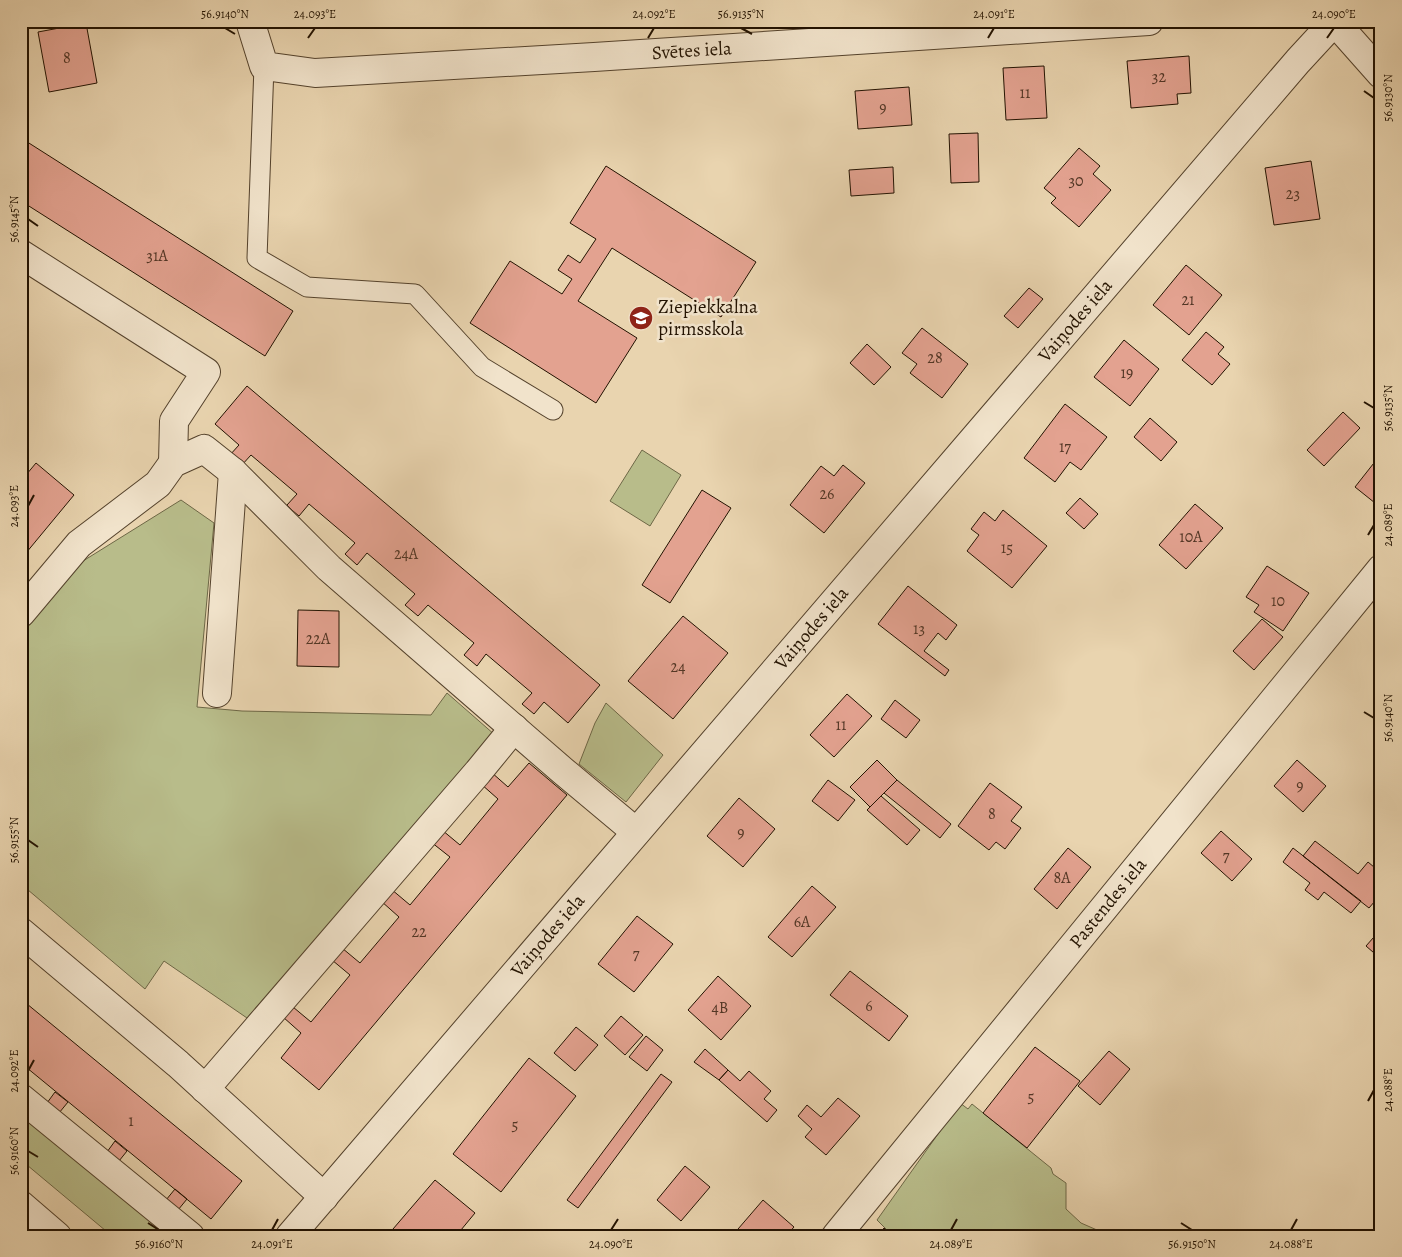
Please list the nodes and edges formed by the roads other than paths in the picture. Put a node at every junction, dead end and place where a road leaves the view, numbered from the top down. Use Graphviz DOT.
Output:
graph roads {
  1 [pos="250,21"];
  2 [pos="1149,21"];
  3 [pos="1333,21"];
  4 [pos="264,66"];
  5 [pos="1381,74"];
  6 [pos="21,254"];
  7 [pos="553,410"];
  8 [pos="173,462"];
  9 [pos="233,472"];
  10 [pos="1381,569"];
  11 [pos="21,613"];
  12 [pos="217,693"];
  13 [pos="514,728"];
  14 [pos="636,832"];
  15 [pos="21,932"];
  16 [pos="205,1089"];
  17 [pos="21,1098"];
  18 [pos="324,1197"];
  19 [pos="21,1206"];
  20 [pos="57,1236"];
  21 [pos="190,1236"];
  22 [pos="290,1236"];
  23 [pos="836,1236"];
  1 -- 4 [label="street"];
  2 -- 4 [label="street, Svētes iela"];
  3 -- 5 [label="street"];
  3 -- 14 [label="street, Vaiņodes iela"];
  4 -- 7 [label="lane"];
  6 -- 8 [label="street"];
  8 -- 9 [label="street"];
  8 -- 11 [label="street"];
  9 -- 12 [label="street"];
  9 -- 13 [label="street"];
  10 -- 23 [label="street, Pastendes iela"];
  13 -- 14 [label="street"];
  13 -- 16 [label="street"];
  14 -- 18 [label="street, Vaiņodes iela"];
  15 -- 16 [label="street"];
  16 -- 18 [label="street"];
  17 -- 21 [label="street"];
  18 -- 22 [label="street, Vaiņodes iela"];
  19 -- 20 [label="street"];
}
